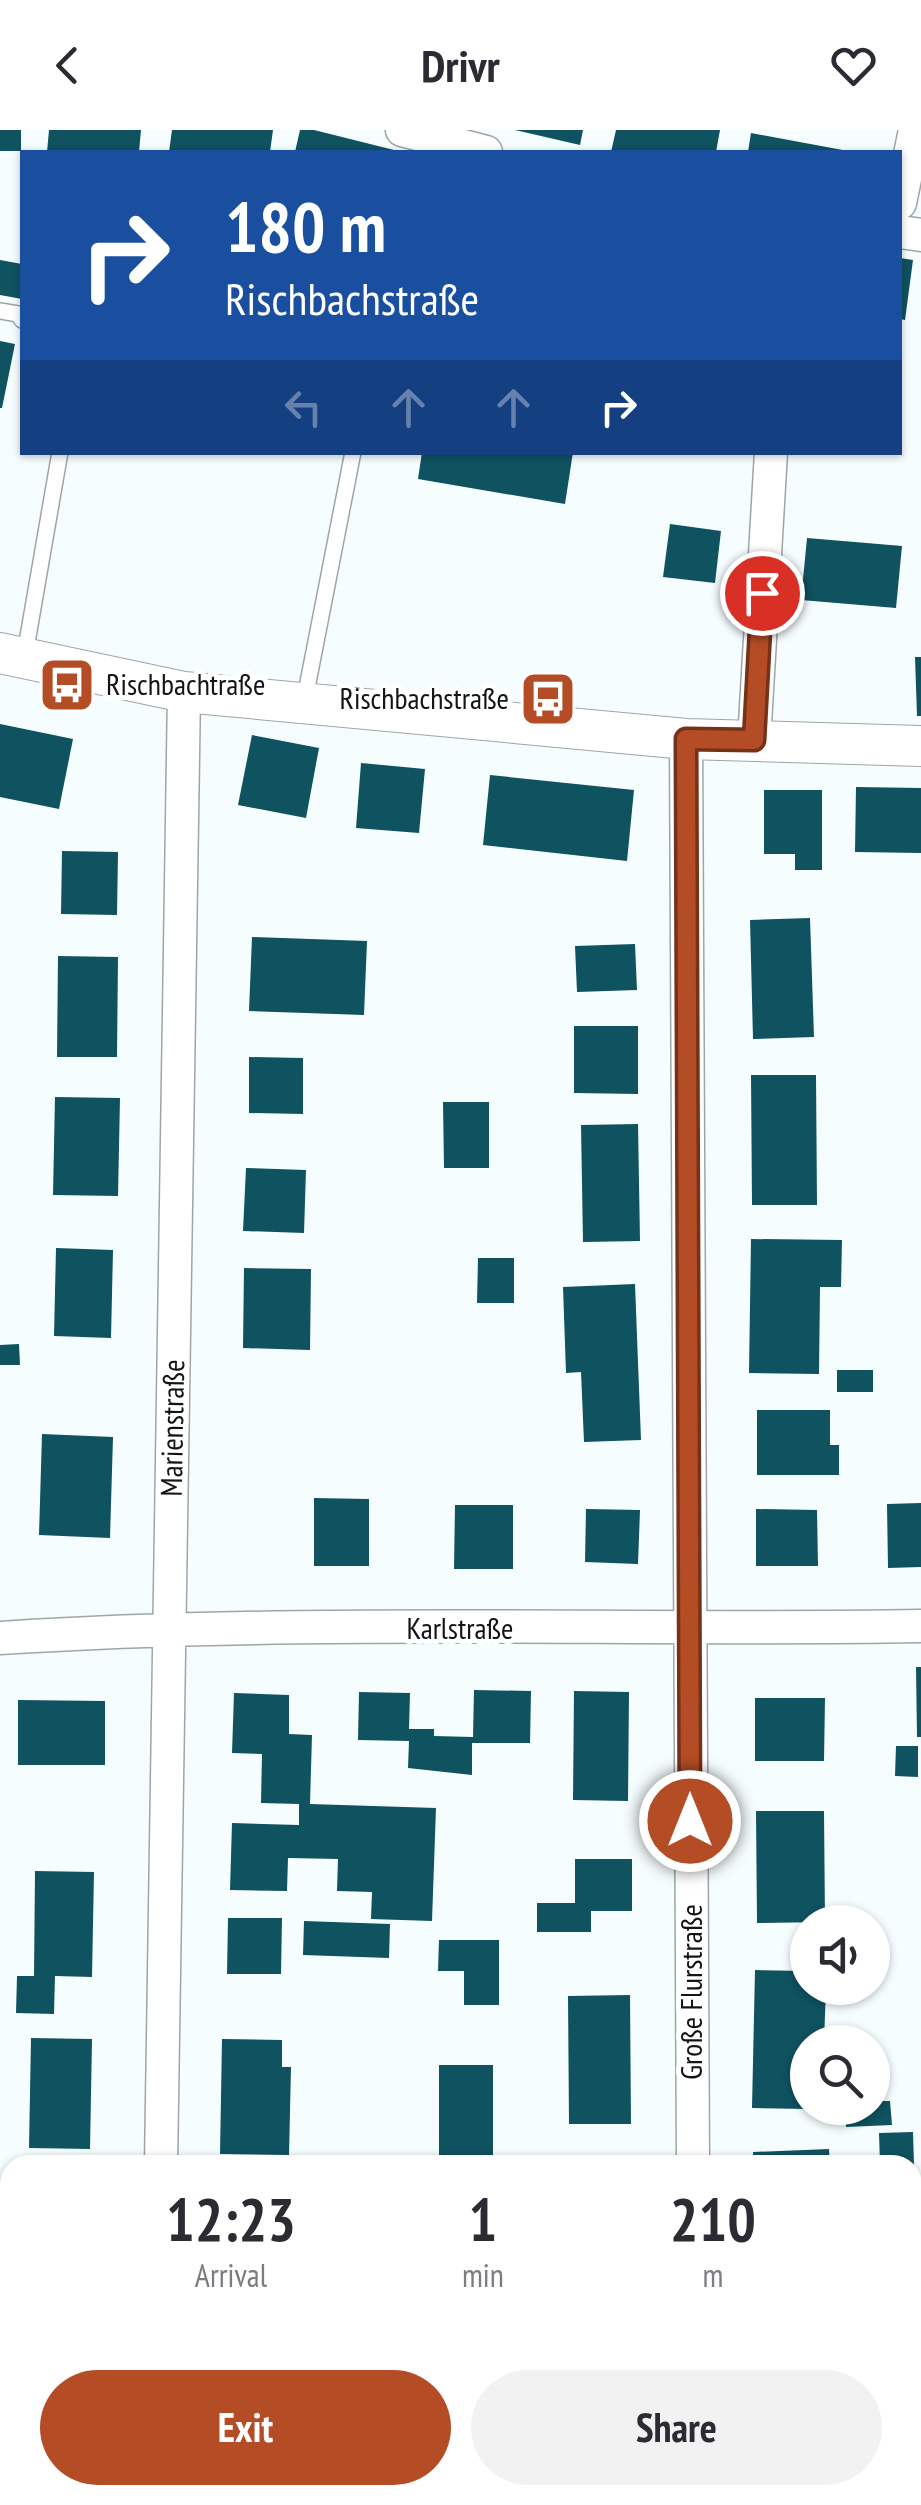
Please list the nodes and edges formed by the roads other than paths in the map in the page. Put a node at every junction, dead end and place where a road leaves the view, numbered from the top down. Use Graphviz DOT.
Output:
graph roads {
  1 [pos="402,130"];
  2 [pos="915,130"];
  3 [pos="478,150"];
  4 [pos="902,193"];
  5 [pos="59,455"];
  6 [pos="352,455"];
  7 [pos="771,455"];
  8 [pos="12,656"];
  9 [pos="184,692"];
  10 [pos="304,703"];
  11 [pos="686,739"];
  12 [pos="754,740"];
  13 [pos="921,746"];
  14 [pos="921,1626"];
  15 [pos="170,1627"];
  16 [pos="689,1630"];
  17 [pos="0,1638"];
  18 [pos="161,2155"];
  19 [pos="693,2155"];
  1 -- 3 [label="street"];
  2 -- 4 [label="street"];
  5 -- 8 [label="lane"];
  6 -- 10 [label="lane"];
  7 -- 12 [label="street"];
  8 -- 9 [label="street"];
  9 -- 10 [label="street"];
  9 -- 15 [label="street, Marienstraße"];
  10 -- 11 [label="street"];
  11 -- 12 [label="street"];
  11 -- 16 [label="street, Große Flurstraße"];
  12 -- 13 [label="street"];
  14 -- 16 [label="street, Karlstraße"];
  15 -- 16 [label="street, Karlstraße"];
  15 -- 17 [label="street, Karlstraße"];
  15 -- 18 [label="street, Marienstraße"];
  16 -- 19 [label="street, Große Flurstraße"];
}
